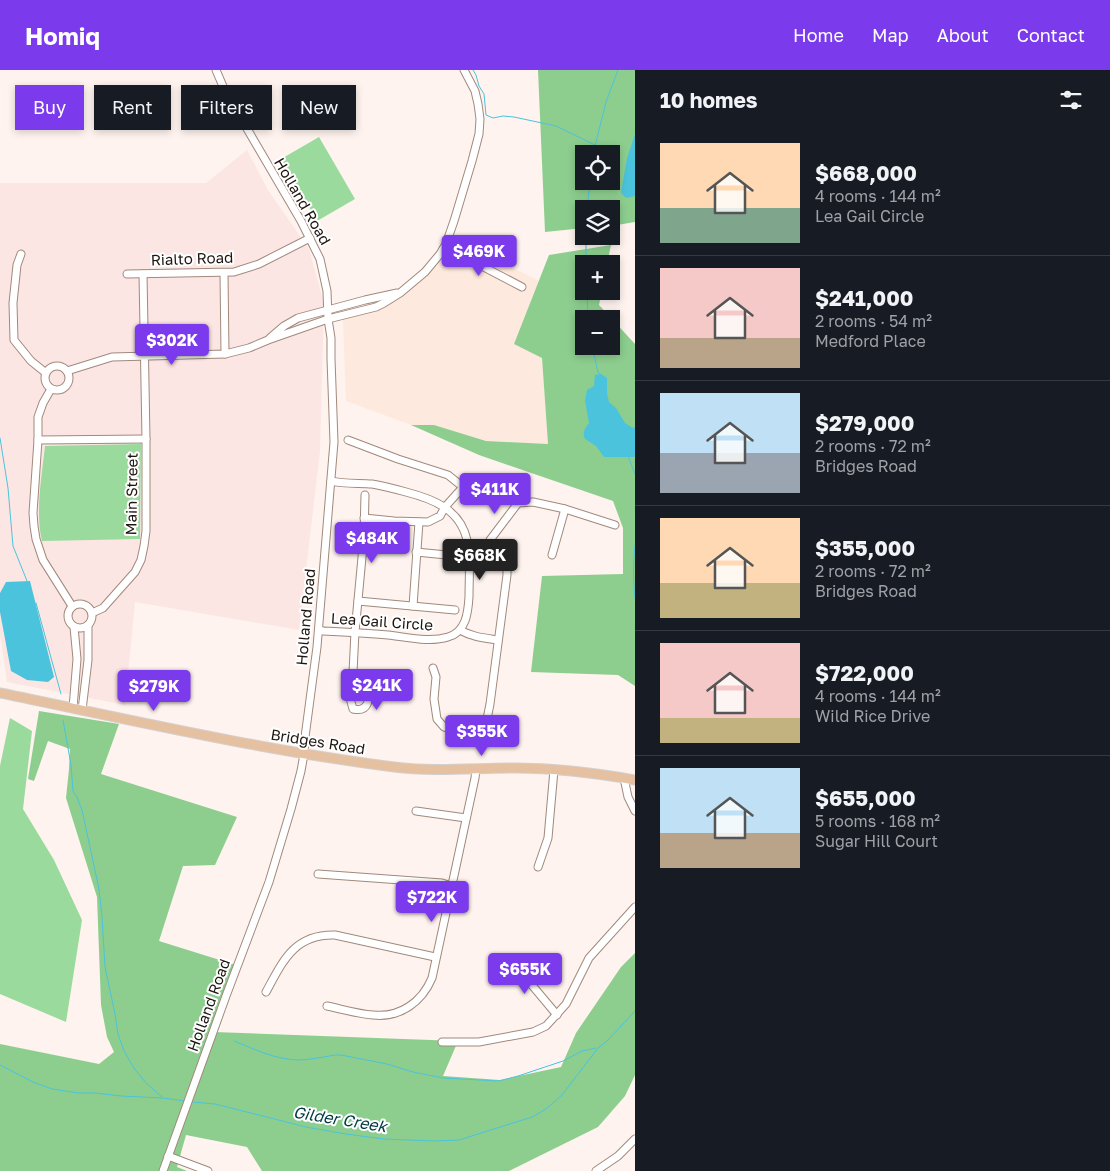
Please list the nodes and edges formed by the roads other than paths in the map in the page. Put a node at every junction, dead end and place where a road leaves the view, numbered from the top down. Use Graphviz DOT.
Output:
graph roads {
  1 [pos="216,70"];
  2 [pos="464,70"];
  3 [pos="310,238"];
  4 [pos="443,249"];
  5 [pos="21,254"];
  6 [pos="224,273"];
  7 [pos="127,274"];
  8 [pos="143,274"];
  9 [pos="522,287"];
  10 [pos="400,293"];
  11 [pos="328,310"];
  12 [pos="328,319"];
  13 [pos="268,340"];
  14 [pos="225,354"];
  15 [pos="145,356"];
  16 [pos="67,370"];
  17 [pos="46,373"];
  18 [pos="52,389"];
  19 [pos="146,439"];
  20 [pos="38,440"];
  21 [pos="348,440"];
  22 [pos="331,481"];
  23 [pos="463,487"];
  24 [pos="365,495"];
  25 [pos="518,503"];
  26 [pos="445,507"];
  27 [pos="564,509"];
  28 [pos="364,518"];
  29 [pos="418,522"];
  30 [pos="614,525"];
  31 [pos="490,540"];
  32 [pos="416,552"];
  33 [pos="552,555"];
  34 [pos="456,556"];
  35 [pos="507,560"];
  36 [pos="358,601"];
  37 [pos="72,606"];
  38 [pos="413,606"];
  39 [pos="455,610"];
  40 [pos="92,613"];
  41 [pos="88,625"];
  42 [pos="74,627"];
  43 [pos="319,630"];
  44 [pos="460,630"];
  45 [pos="355,632"];
  46 [pos="498,640"];
  47 [pos="433,668"];
  48 [pos="353,672"];
  49 [pos="0,693"];
  50 [pos="77,709"];
  51 [pos="304,754"];
  52 [pos="476,769"];
  53 [pos="554,770"];
  54 [pos="624,778"];
  55 [pos="635,780"];
  56 [pos="416,811"];
  57 [pos="635,811"];
  58 [pos="466,818"];
  59 [pos="538,867"];
  60 [pos="318,874"];
  61 [pos="451,886"];
  62 [pos="635,906"];
  63 [pos="436,958"];
  64 [pos="510,959"];
  65 [pos="266,992"];
  66 [pos="327,1006"];
  67 [pos="557,1015"];
  68 [pos="442,1042"];
  69 [pos="635,1139"];
  70 [pos="168,1156"];
  71 [pos="162,1171"];
  72 [pos="208,1171"];
  73 [pos="596,1171"];
  1 -- 3 [label="street, Holland Road"];
  2 -- 4 [label="street"];
  3 -- 6 [label="street, Rialto Road"];
  3 -- 11 [label="street, Holland Road"];
  4 -- 9 [label="street"];
  4 -- 10 [label="street"];
  5 -- 17 [label="street"];
  6 -- 8 [label="street, Rialto Road"];
  6 -- 14 [label="street"];
  7 -- 8 [label="street, Rialto Road"];
  8 -- 15 [label="street, Main Street"];
  10 -- 11 [label="street"];
  10 -- 12 [label="street"];
  11 -- 12 [label="street, Holland Road"];
  11 -- 13 [label="street"];
  12 -- 13 [label="street"];
  12 -- 22 [label="street, Holland Road"];
  13 -- 14 [label="street"];
  14 -- 15 [label="street"];
  15 -- 16 [label="street"];
  15 -- 19 [label="street, Main Street"];
  16 -- 17 [label="street"];
  16 -- 18 [label="street"];
  17 -- 18 [label="street"];
  18 -- 20 [label="street"];
  19 -- 20 [label="street"];
  19 -- 40 [label="street, Main Street"];
  20 -- 37 [label="street"];
  21 -- 23 [label="street"];
  22 -- 26 [label="street"];
  22 -- 43 [label="street, Holland Road"];
  23 -- 25 [label="street"];
  23 -- 26 [label="street"];
  24 -- 28 [label="street"];
  25 -- 27 [label="street"];
  25 -- 31 [label="street"];
  26 -- 29 [label="street"];
  26 -- 44 [label="street"];
  27 -- 30 [label="street"];
  27 -- 33 [label="street"];
  28 -- 29 [label="street"];
  28 -- 36 [label="street"];
  29 -- 32 [label="street"];
  32 -- 34 [label="street"];
  32 -- 38 [label="street"];
  35 -- 46 [label="street"];
  36 -- 38 [label="street"];
  36 -- 45 [label="street"];
  37 -- 40 [label="street"];
  37 -- 42 [label="street"];
  38 -- 39 [label="street"];
  40 -- 41 [label="street"];
  41 -- 42 [label="street"];
  41 -- 50 [label="street"];
  42 -- 50 [label="street"];
  43 -- 45 [label="street, Lea Gail Circle"];
  43 -- 51 [label="street, Holland Road"];
  44 -- 45 [label="street, Lea Gail Circle"];
  44 -- 46 [label="street"];
  45 -- 48 [label="street"];
  46 -- 47 [label="street"];
  48 -- 48 [label="street"];
  49 -- 50 [label="main road, Bridges Road"];
  50 -- 51 [label="main road, Bridges Road"];
  51 -- 52 [label="main road, Bridges Road"];
  51 -- 70 [label="street, Holland Road"];
  52 -- 53 [label="main road, Bridges Road"];
  52 -- 58 [label="street"];
  53 -- 54 [label="main road, Bridges Road"];
  53 -- 59 [label="street"];
  54 -- 55 [label="main road, Bridges Road"];
  54 -- 57 [label="street"];
  56 -- 58 [label="street"];
  58 -- 61 [label="street"];
  60 -- 61 [label="street"];
  61 -- 63 [label="street"];
  62 -- 67 [label="street"];
  63 -- 65 [label="street"];
  63 -- 66 [label="street"];
  64 -- 67 [label="street"];
  67 -- 68 [label="street"];
  69 -- 73 [label="street"];
  70 -- 71 [label="street, Holland Road"];
  70 -- 72 [label="street"];
}
